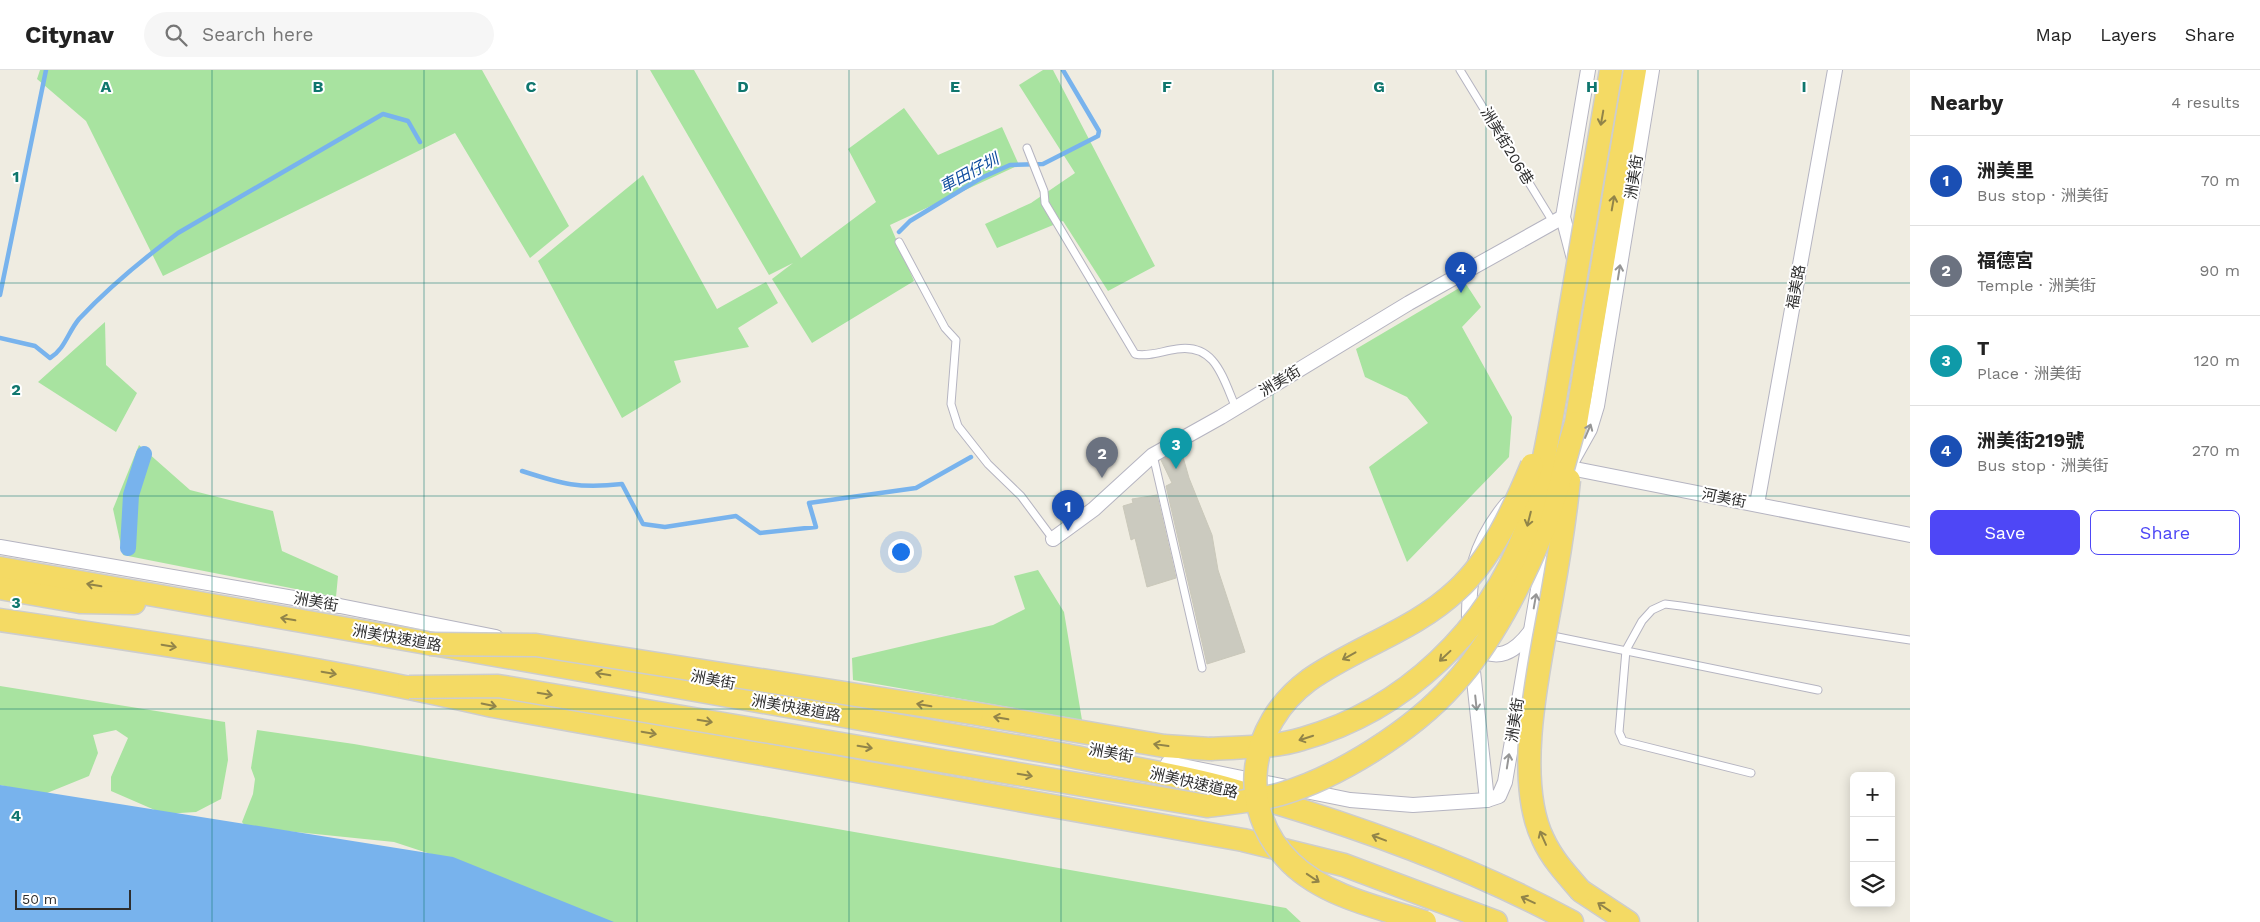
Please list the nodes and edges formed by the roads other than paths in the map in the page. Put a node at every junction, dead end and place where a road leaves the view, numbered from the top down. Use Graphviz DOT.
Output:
graph roads {
  1 [pos="1460,70"];
  2 [pos="1588,70"];
  3 [pos="1611,70"];
  4 [pos="1635,70"];
  5 [pos="1652,70"];
  6 [pos="1835,70"];
  7 [pos="1026,148"];
  8 [pos="1558,220"];
  9 [pos="899,242"];
  10 [pos="1236,408"];
  11 [pos="1551,420"];
  12 [pos="1576,423"];
  13 [pos="1153,455"];
  14 [pos="1537,462"];
  15 [pos="1568,468"];
  16 [pos="1757,504"];
  17 [pos="1910,535"];
  18 [pos="1053,539"];
  19 [pos="0,547"];
  20 [pos="0,568"];
  21 [pos="0,588"];
  22 [pos="0,602"];
  23 [pos="210,605"];
  24 [pos="0,620"];
  25 [pos="1530,631"];
  26 [pos="1470,637"];
  27 [pos="135,640"];
  28 [pos="1910,640"];
  29 [pos="429,644"];
  30 [pos="1626,650"];
  31 [pos="1202,668"];
  32 [pos="409,687"];
  33 [pos="1818,690"];
  34 [pos="1751,773"];
  35 [pos="1487,800"];
  36 [pos="1425,922"];
  37 [pos="1496,922"];
  38 [pos="1572,922"];
  39 [pos="1628,922"];
  1 -- 8 [label="lane, 洲美街206巷"];
  2 -- 8 [label="street, 洲美街"];
  3 -- 11 [label="highway, one-way, bridge"];
  12 -- 4 [label="highway, one-way"];
  15 -- 5 [label="street, 洲美街, one-way"];
  6 -- 16 [label="street, 福美路"];
  7 -- 10 [label="lane"];
  8 -- 10 [label="street, 洲美街"];
  8 -- 14 [label="street, 洲美街"];
  9 -- 18 [label="lane, 洲美街"];
  10 -- 13 [label="street, 洲美街"];
  11 -- 29 [label="highway, one-way, bridge"];
  11 -- 36 [label="highway, one-way, bridge"];
  32 -- 12 [label="highway, one-way, bridge"];
  39 -- 12 [label="highway, one-way, bridge"];
  13 -- 18 [label="street, 洲美街"];
  13 -- 31 [label="lane"];
  14 -- 15 [label="street, 河美街"];
  14 -- 26 [label="street, 洲美街"];
  15 -- 16 [label="street, 河美街"];
  25 -- 15 [label="street, 洲美街, one-way"];
  16 -- 17 [label="street, 河美街"];
  19 -- 35 [label="street, 洲美街"];
  23 -- 20 [label="highway, 洲美快速道路, one-way"];
  21 -- 23 [label="highway"];
  22 -- 27 [label="highway"];
  29 -- 23 [label="highway, 洲美快速道路, one-way"];
  24 -- 27 [label="highway"];
  25 -- 26 [label="street"];
  25 -- 30 [label="lane"];
  35 -- 25 [label="street, 洲美街, one-way"];
  26 -- 35 [label="street, 洲美街, one-way"];
  27 -- 32 [label="highway, one-way"];
  28 -- 30 [label="lane"];
  38 -- 29 [label="highway, 洲美快速道路, one-way, bridge"];
  30 -- 33 [label="lane"];
  30 -- 34 [label="lane"];
  32 -- 37 [label="highway, one-way, bridge"];
}
